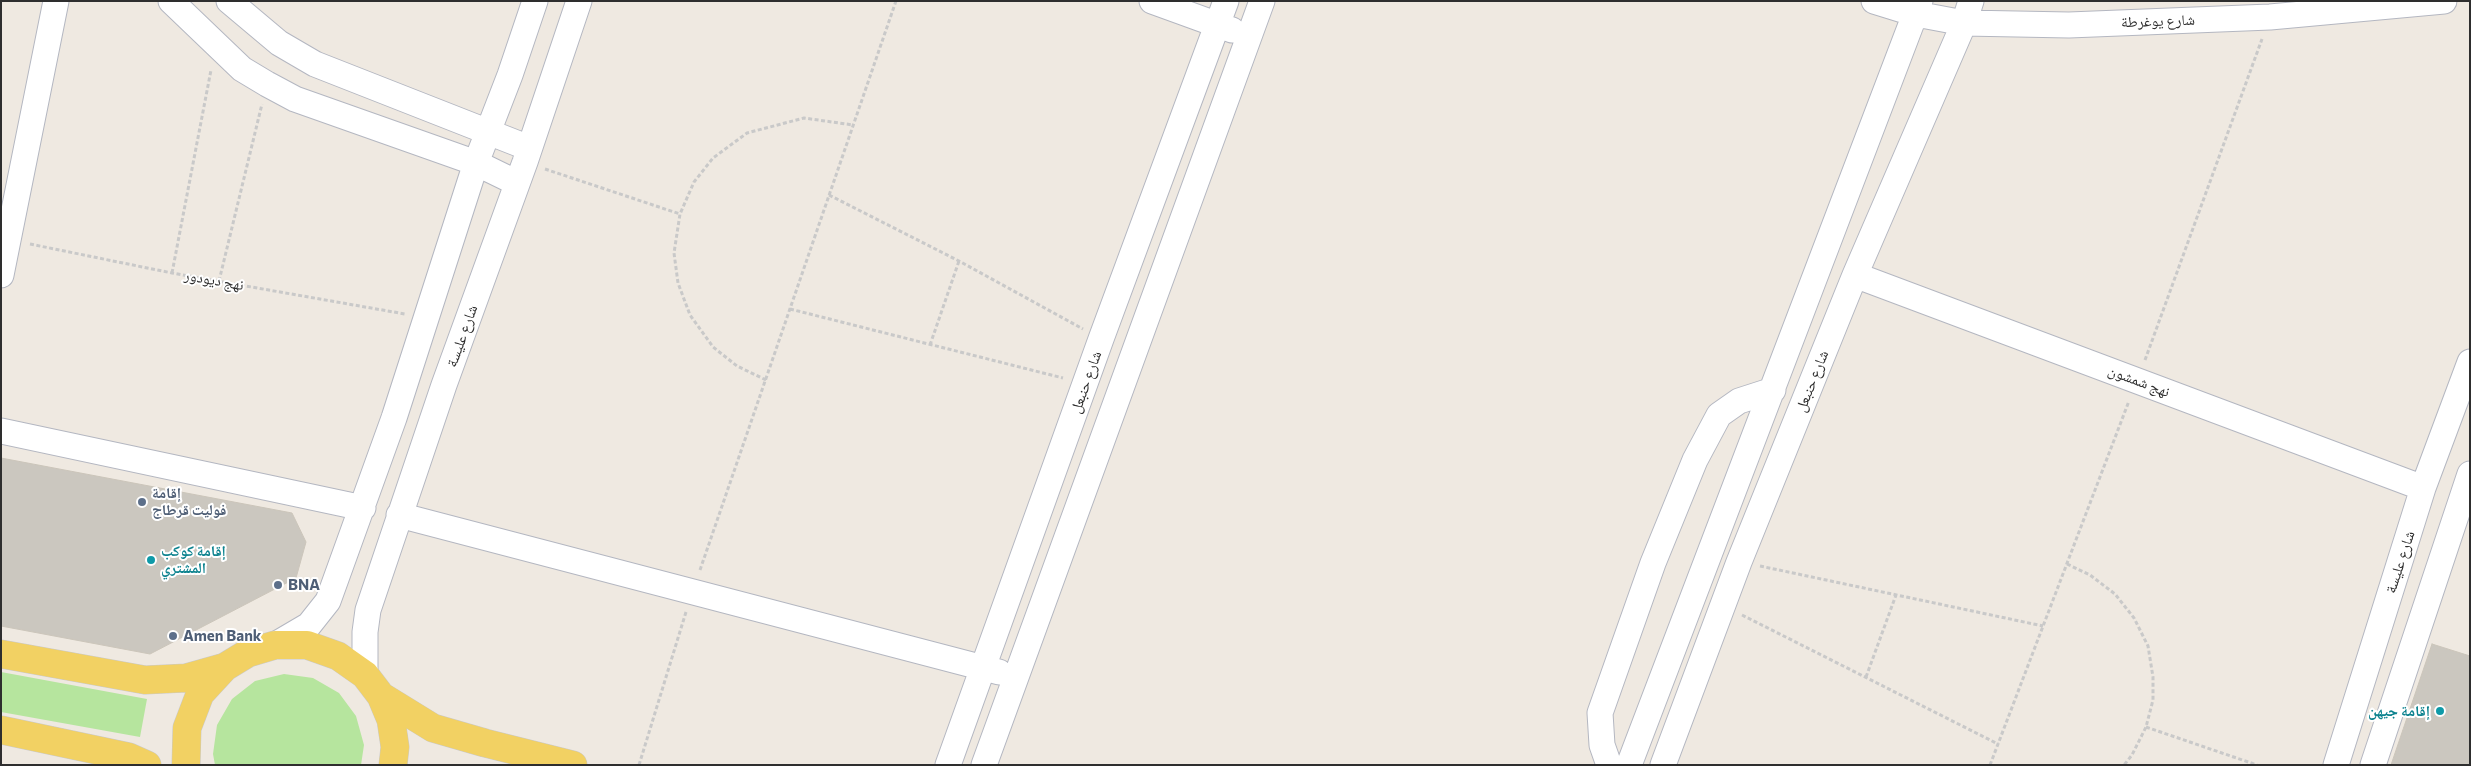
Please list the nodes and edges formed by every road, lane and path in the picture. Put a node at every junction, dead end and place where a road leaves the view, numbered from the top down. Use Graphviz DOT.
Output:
graph roads {
  1 [pos="56,1"];
  2 [pos="171,1"];
  3 [pos="230,1"];
  4 [pos="534,1"];
  5 [pos="579,1"];
  6 [pos="896,1"];
  7 [pos="1152,1"];
  8 [pos="1226,1"];
  9 [pos="1262,1"];
  10 [pos="1874,1"];
  11 [pos="2444,1"];
  12 [pos="1918,8"];
  13 [pos="1968,12"];
  14 [pos="1218,25"];
  15 [pos="1248,37"];
  16 [pos="216,45"];
  17 [pos="266,84"];
  18 [pos="853,125"];
  19 [pos="488,131"];
  20 [pos="476,163"];
  21 [pos="524,164"];
  22 [pos="829,195"];
  23 [pos="680,214"];
  24 [pos="4,239"];
  25 [pos="958,261"];
  26 [pos="172,273"];
  27 [pos="1,275"];
  28 [pos="1854,275"];
  29 [pos="219,281"];
  30 [pos="790,309"];
  31 [pos="428,318"];
  32 [pos="1101,339"];
  33 [pos="930,345"];
  34 [pos="2470,362"];
  35 [pos="766,380"];
  36 [pos="1085,384"];
  37 [pos="1773,390"];
  38 [pos="1,431"];
  39 [pos="2470,474"];
  40 [pos="2423,488"];
  41 [pos="363,508"];
  42 [pos="400,515"];
  43 [pos="2461,523"];
  44 [pos="1739,562"];
  45 [pos="2067,564"];
  46 [pos="693,591"];
  47 [pos="1896,595"];
  48 [pos="1724,606"];
  49 [pos="2043,626"];
  50 [pos="275,645"];
  51 [pos="1,654"];
  52 [pos="225,667"];
  53 [pos="984,667"];
  54 [pos="365,675"];
  55 [pos="1015,677"];
  56 [pos="1866,678"];
  57 [pos="381,696"];
  58 [pos="2146,727"];
  59 [pos="1,730"];
  60 [pos="1998,744"];
  61 [pos="2340,763"];
  62 [pos="147,765"];
  63 [pos="186,765"];
  64 [pos="393,765"];
  65 [pos="573,765"];
  66 [pos="639,765"];
  67 [pos="948,765"];
  68 [pos="984,765"];
  69 [pos="1609,765"];
  70 [pos="1629,765"];
  71 [pos="1663,765"];
  72 [pos="2124,765"];
  73 [pos="2256,765"];
  74 [pos="2372,765"];
  1 -- 24 [label="street"];
  2 -- 16 [label="street"];
  3 -- 19 [label="street"];
  4 -- 19 [label="street"];
  5 -- 21 [label="street, شارع عليسة"];
  6 -- 18 [label="path"];
  7 -- 14 [label="street"];
  8 -- 14 [label="street, شارع حنبعل"];
  9 -- 15 [label="street"];
  10 -- 12 [label="street, شارع يوغرطة"];
  11 -- 13 [label="street, شارع يوغرطة"];
  12 -- 13 [label="street, شارع يوغرطة"];
  12 -- 37 [label="street"];
  13 -- 28 [label="street, شارع حنبعل"];
  14 -- 15 [label="street"];
  14 -- 32 [label="street, شارع حنبعل"];
  15 -- 55 [label="street"];
  16 -- 17 [label="street"];
  16 -- 26 [label="path"];
  17 -- 20 [label="street"];
  17 -- 29 [label="path"];
  18 -- 22 [label="path"];
  18 -- 23 [label="path"];
  19 -- 20 [label="street"];
  19 -- 21 [label="street"];
  20 -- 21 [label="street"];
  20 -- 31 [label="street"];
  21 -- 23 [label="path"];
  21 -- 42 [label="street, شارع عليسة"];
  22 -- 25 [label="path"];
  22 -- 30 [label="path"];
  23 -- 35 [label="path"];
  24 -- 26 [label="path, نهج ديودور"];
  24 -- 27 [label="street"];
  25 -- 32 [label="path"];
  25 -- 33 [label="path"];
  26 -- 29 [label="path, نهج ديودور"];
  28 -- 40 [label="street, نهج شمشون"];
  28 -- 44 [label="street, شارع حنبعل"];
  29 -- 31 [label="path, نهج ديودور"];
  30 -- 33 [label="path"];
  30 -- 35 [label="path"];
  31 -- 41 [label="street"];
  32 -- 36 [label="street, شارع حنبعل"];
  33 -- 36 [label="path"];
  34 -- 40 [label="street, شارع عليسة"];
  35 -- 46 [label="path"];
  36 -- 53 [label="street, شارع حنبعل"];
  37 -- 69 [label="street"];
  37 -- 70 [label="street"];
  38 -- 41 [label="street"];
  39 -- 43 [label="street"];
  40 -- 61 [label="street, شارع عليسة"];
  41 -- 50 [label="street"];
  42 -- 46 [label="street"];
  42 -- 54 [label="street, شارع عليسة"];
  43 -- 74 [label="street"];
  44 -- 47 [label="path"];
  44 -- 48 [label="street, شارع حنبعل"];
  45 -- 58 [label="path"];
  46 -- 53 [label="street"];
  46 -- 66 [label="path"];
  47 -- 49 [label="path"];
  47 -- 56 [label="path"];
  48 -- 56 [label="path"];
  48 -- 71 [label="street, شارع حنبعل"];
  50 -- 52 [label="main road"];
  50 -- 54 [label="main road"];
  51 -- 52 [label="main road"];
  52 -- 63 [label="main road"];
  53 -- 55 [label="street"];
  53 -- 67 [label="street, شارع حنبعل"];
  54 -- 57 [label="main road"];
  55 -- 68 [label="street"];
  56 -- 60 [label="path"];
  57 -- 64 [label="main road"];
  57 -- 65 [label="main road"];
  58 -- 72 [label="path"];
  58 -- 73 [label="path"];
  59 -- 62 [label="main road"];
}
